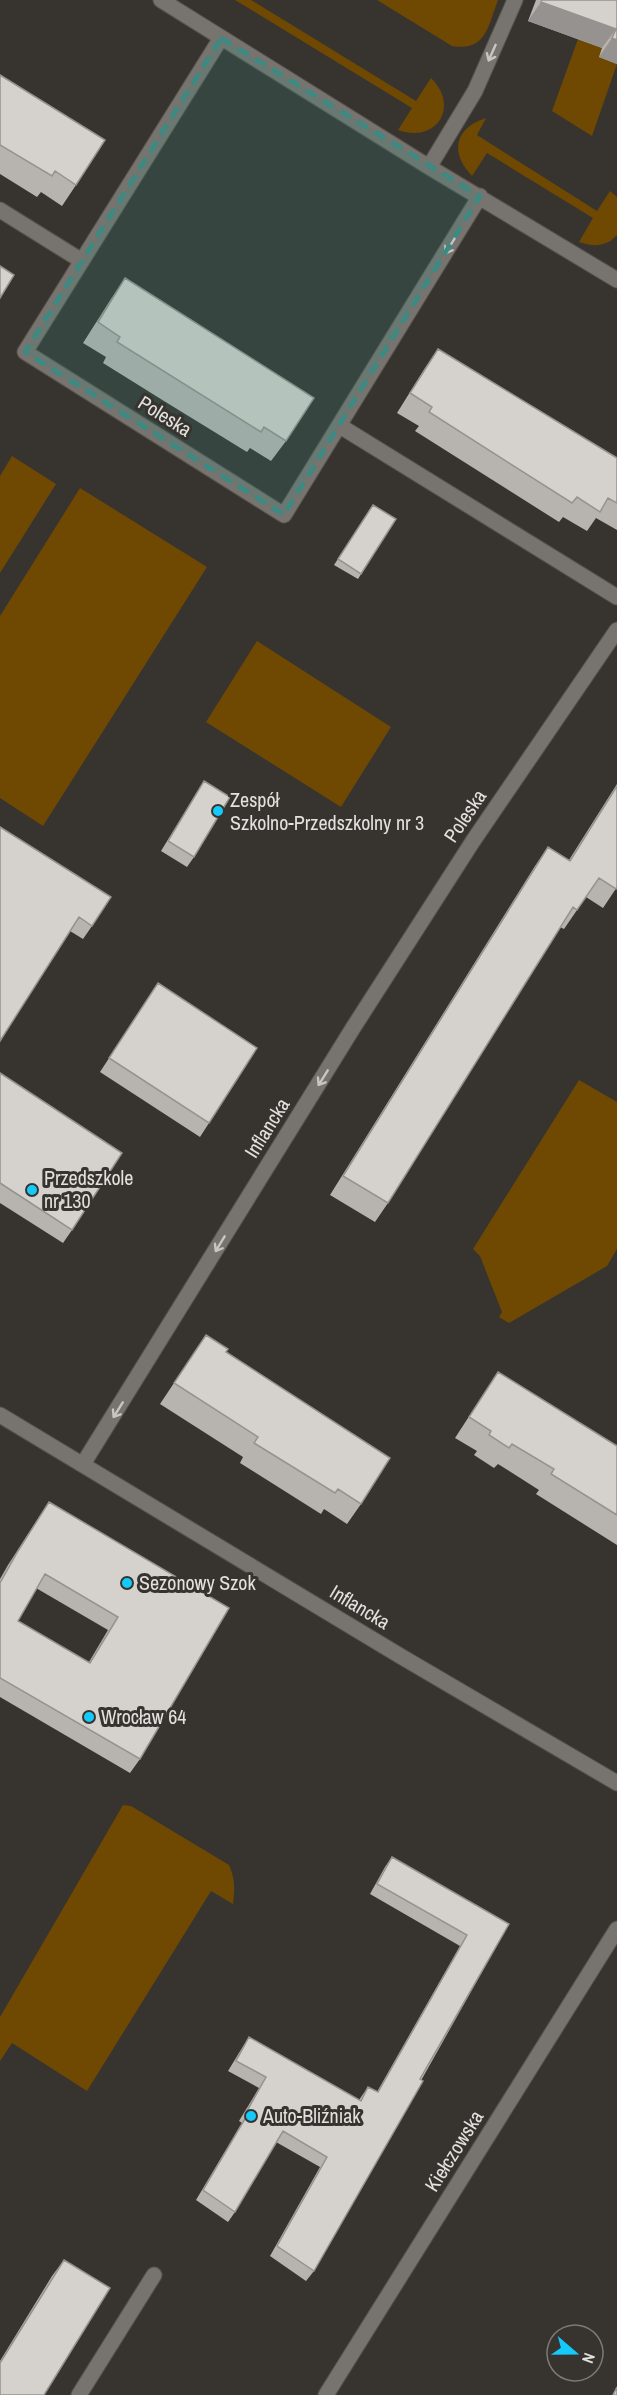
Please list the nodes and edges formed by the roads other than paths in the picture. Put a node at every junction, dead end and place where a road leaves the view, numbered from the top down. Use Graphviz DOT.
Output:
graph roads {
  1 [pos="161,0"];
  2 [pos="516,0"];
  3 [pos="221,38"];
  4 [pos="429,167"];
  5 [pos="480,196"];
  6 [pos="0,210"];
  7 [pos="82,261"];
  8 [pos="615,275"];
  9 [pos="340,426"];
  10 [pos="617,597"];
  11 [pos="617,630"];
  12 [pos="353,1028"];
  13 [pos="0,1415"];
  14 [pos="83,1464"];
  15 [pos="617,1783"];
  16 [pos="617,1929"];
  17 [pos="154,2275"];
  18 [pos="79,2395"];
  19 [pos="326,2395"];
  1 -- 3 [label="street"];
  2 -- 4 [label="street, one-way"];
  3 -- 4 [label="street"];
  3 -- 7 [label="street, Poleska"];
  4 -- 5 [label="street"];
  5 -- 8 [label="street"];
  5 -- 9 [label="street, Poleska, one-way"];
  6 -- 7 [label="street"];
  7 -- 9 [label="street, Poleska"];
  9 -- 10 [label="street"];
  11 -- 12 [label="street, Poleska"];
  12 -- 14 [label="street, Inflancka, one-way"];
  13 -- 14 [label="street, Inflancka"];
  14 -- 15 [label="street, Inflancka"];
  16 -- 19 [label="street, Kiełczowska"];
  17 -- 18 [label="street"];
}
